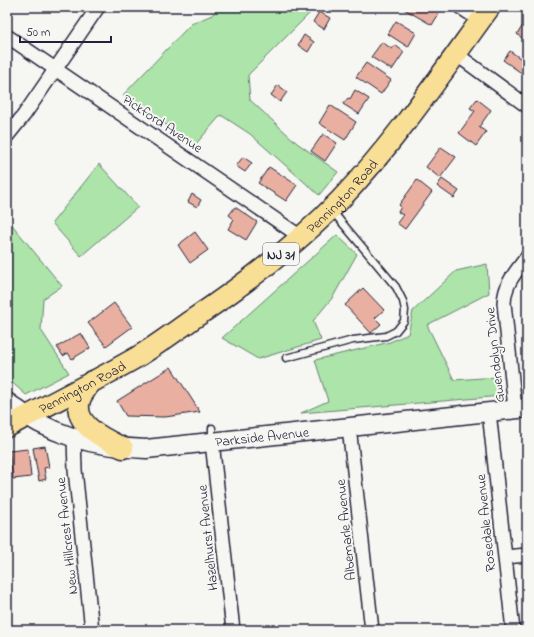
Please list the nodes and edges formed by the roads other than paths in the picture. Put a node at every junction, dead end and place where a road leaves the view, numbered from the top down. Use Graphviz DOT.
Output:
graph roads {
  1 [pos="98,7"];
  2 [pos="460,7"];
  3 [pos="485,14"];
  4 [pos="7,36"];
  5 [pos="456,54"];
  6 [pos="56,69"];
  7 [pos="527,106"];
  8 [pos="7,136"];
  9 [pos="330,209"];
  10 [pos="301,237"];
  11 [pos="527,257"];
  12 [pos="286,358"];
  13 [pos="92,381"];
  14 [pos="7,402"];
  15 [pos="521,408"];
  16 [pos="489,412"];
  17 [pos="27,416"];
  18 [pos="7,427"];
  19 [pos="349,427"];
  20 [pos="212,435"];
  21 [pos="74,438"];
  22 [pos="123,448"];
  23 [pos="527,555"];
  24 [pos="505,557"];
  25 [pos="92,630"];
  26 [pos="233,630"];
  27 [pos="372,630"];
  28 [pos="513,630"];
  1 -- 6 [label="street"];
  2 -- 3 [label="street"];
  3 -- 5 [label="main road, Pennington Road / NJ 31"];
  4 -- 6 [label="street, Pickford Avenue"];
  5 -- 7 [label="street"];
  5 -- 9 [label="main road, Pennington Road / NJ 31"];
  6 -- 8 [label="street"];
  6 -- 10 [label="street, Pickford Avenue"];
  9 -- 10 [label="main road, Pennington Road / NJ 31"];
  9 -- 12 [label="lane"];
  10 -- 13 [label="main road, Pennington Road / NJ 31"];
  11 -- 15 [label="street, Gwendolyn Drive"];
  13 -- 17 [label="main road, Pennington Road / NJ 31"];
  13 -- 22 [label="main road"];
  14 -- 17 [label="main road, Parkside Avenue"];
  15 -- 16 [label="main road, Parkside Avenue"];
  16 -- 19 [label="main road, Parkside Avenue"];
  16 -- 24 [label="street, Rosedale Avenue"];
  17 -- 18 [label="main road, Pennington Road / NJ 31"];
  17 -- 21 [label="main road, Parkside Avenue"];
  19 -- 20 [label="main road, Parkside Avenue"];
  19 -- 27 [label="street, Albemarle Avenue"];
  20 -- 22 [label="main road, Parkside Avenue"];
  20 -- 26 [label="street, Hazelhurst Avenue"];
  21 -- 22 [label="main road, Parkside Avenue"];
  21 -- 25 [label="street, New Hillcrest Avenue"];
  23 -- 24 [label="street"];
  24 -- 28 [label="street, Rosedale Avenue"];
}
